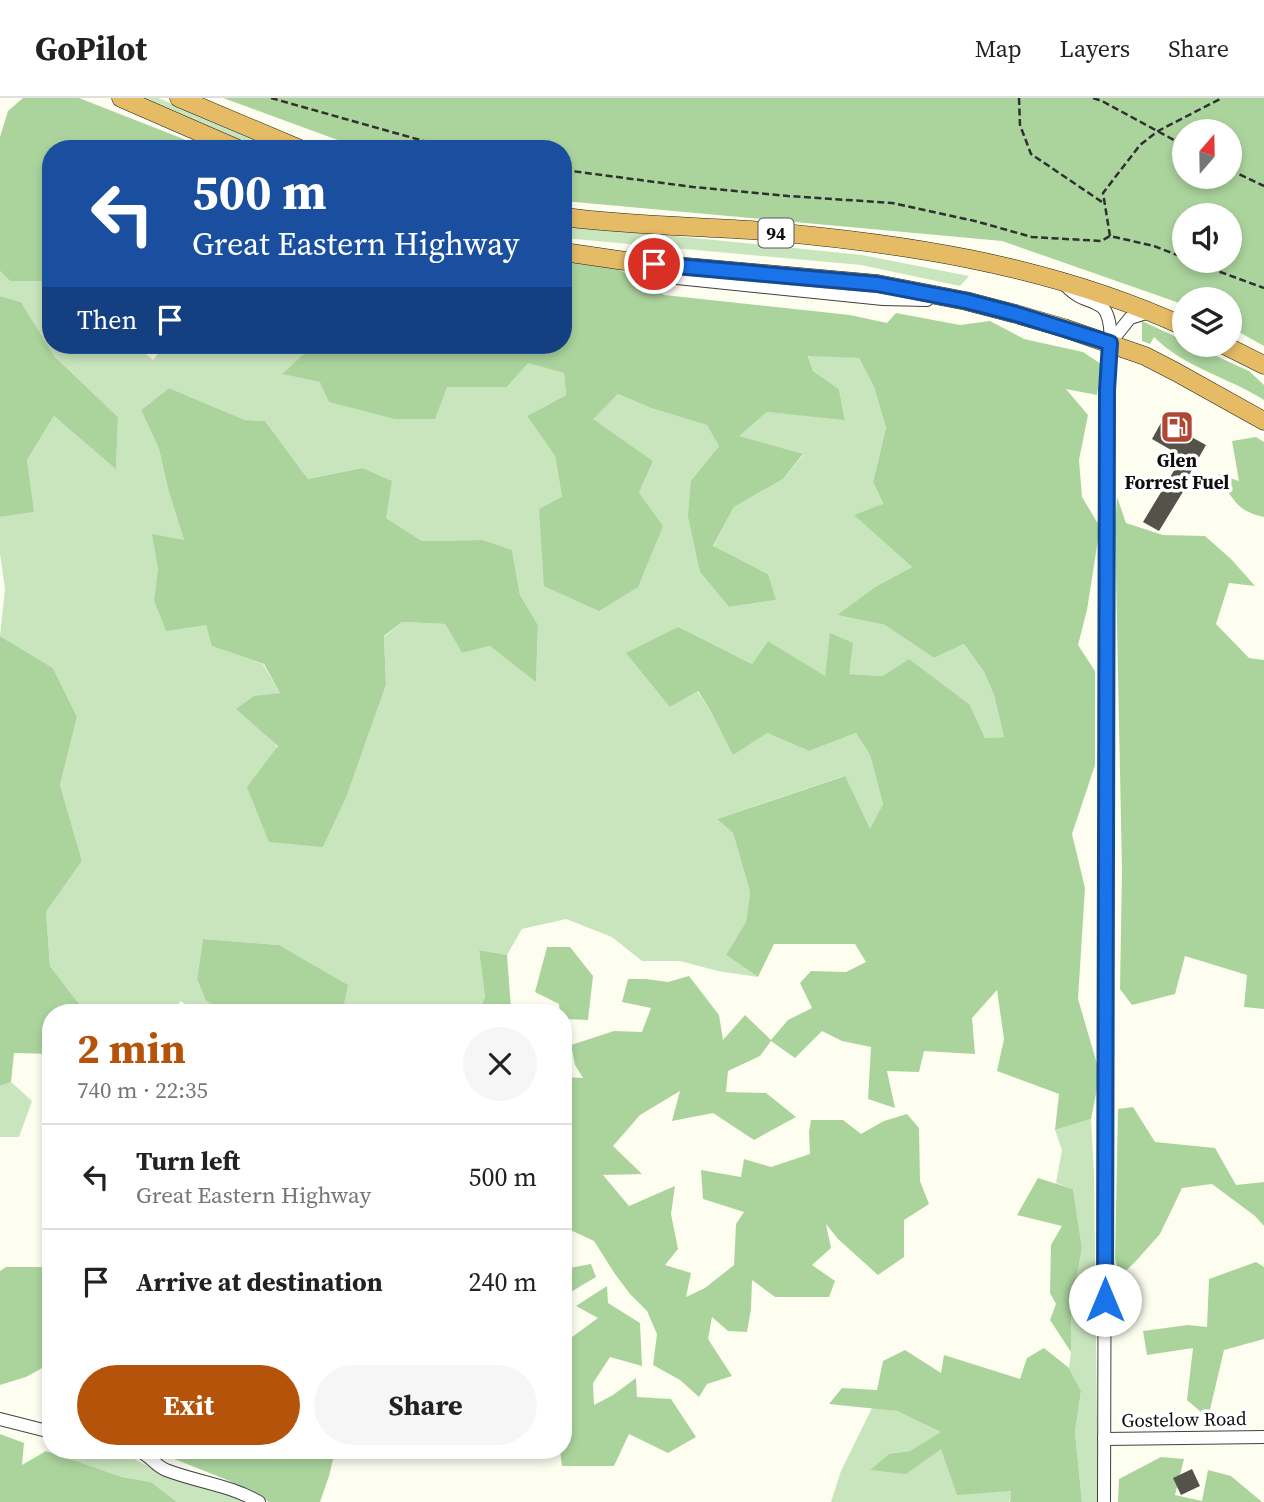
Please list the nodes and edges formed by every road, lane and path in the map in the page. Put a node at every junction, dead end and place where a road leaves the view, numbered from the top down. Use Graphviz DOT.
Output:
graph roads {
  1 [pos="121,98"];
  2 [pos="179,98"];
  3 [pos="271,98"];
  4 [pos="1019,98"];
  5 [pos="1093,98"];
  6 [pos="1222,98"];
  7 [pos="1158,131"];
  8 [pos="1172,139"];
  9 [pos="217,140"];
  10 [pos="279,140"];
  11 [pos="420,140"];
  12 [pos="572,171"];
  13 [pos="1242,176"];
  14 [pos="1264,186"];
  15 [pos="1105,205"];
  16 [pos="572,218"];
  17 [pos="1110,236"];
  18 [pos="572,253"];
  19 [pos="1172,253"];
  20 [pos="1223,273"];
  21 [pos="1061,281"];
  22 [pos="1264,288"];
  23 [pos="1150,312"];
  24 [pos="1172,321"];
  25 [pos="1110,343"];
  26 [pos="1242,354"];
  27 [pos="1264,365"];
  28 [pos="1264,421"];
  29 [pos="0,1419"];
  30 [pos="42,1431"];
  31 [pos="1264,1437"];
  32 [pos="1104,1439"];
  33 [pos="151,1459"];
  34 [pos="259,1502"];
  35 [pos="1104,1502"];
  1 -- 9 [label="highway"];
  2 -- 10 [label="highway"];
  3 -- 11 [label="path"];
  4 -- 15 [label="path"];
  5 -- 7 [label="path"];
  6 -- 7 [label="path"];
  7 -- 8 [label="path"];
  7 -- 15 [label="path"];
  12 -- 17 [label="path"];
  13 -- 14 [label="path"];
  15 -- 17 [label="path"];
  16 -- 21 [label="highway, 94"];
  17 -- 19 [label="path"];
  18 -- 25 [label="highway, 94"];
  20 -- 22 [label="path"];
  21 -- 23 [label="highway, 94"];
  21 -- 25 [label="street"];
  23 -- 24 [label="highway, 94"];
  23 -- 25 [label="street"];
  25 -- 28 [label="highway, 94"];
  25 -- 32 [label="street"];
  26 -- 27 [label="highway"];
  29 -- 30 [label="street"];
  31 -- 32 [label="street, Gostelow Road"];
  32 -- 35 [label="street"];
  33 -- 34 [label="street"];
}
